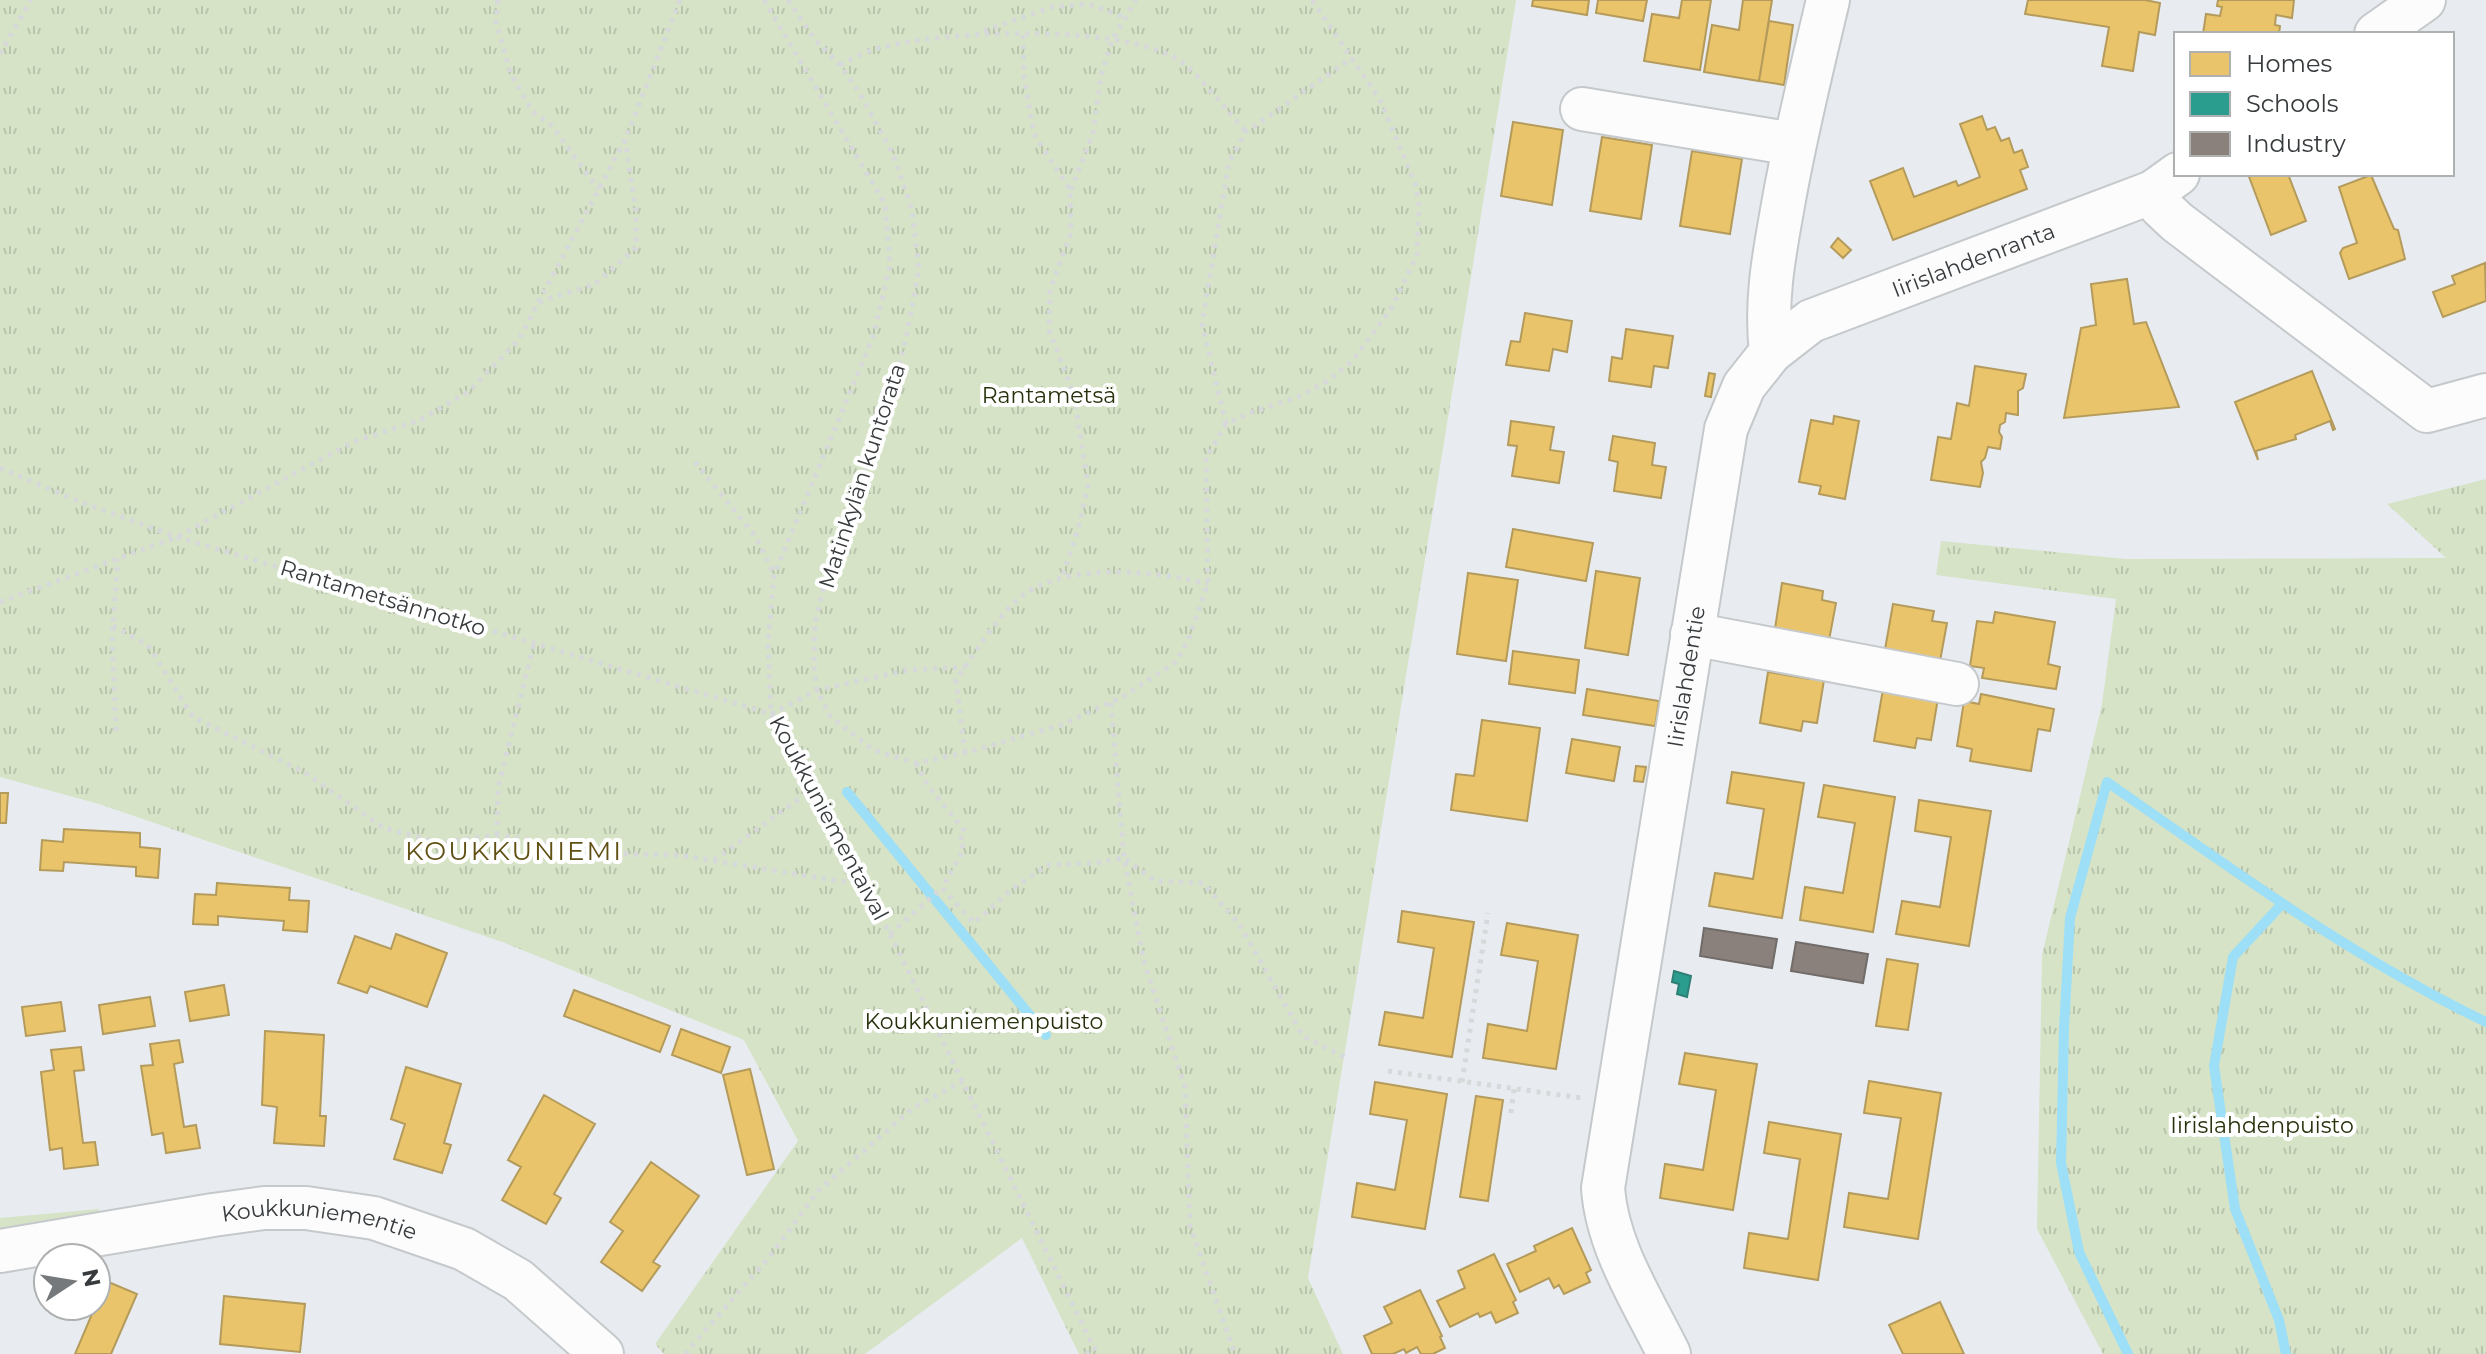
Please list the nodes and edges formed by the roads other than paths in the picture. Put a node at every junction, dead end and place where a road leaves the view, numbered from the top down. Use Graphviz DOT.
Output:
graph roads {
  1 [pos="1828,0"];
  2 [pos="2424,0"];
  3 [pos="2379,32"];
  4 [pos="1582,109"];
  5 [pos="1794,144"];
  6 [pos="2166,183"];
  7 [pos="1771,352"];
  8 [pos="2486,395"];
  9 [pos="1692,634"];
  10 [pos="1957,684"];
  11 [pos="0,1251"];
  12 [pos="602,1354"];
  13 [pos="1669,1354"];
  1 -- 5 [label="street"];
  2 -- 3 [label="street"];
  4 -- 5 [label="street"];
  5 -- 7 [label="street"];
  6 -- 7 [label="street, Iirislahdenranta"];
  6 -- 8 [label="street"];
  7 -- 9 [label="street, Iirislahdentie"];
  9 -- 10 [label="street"];
  9 -- 13 [label="street, Iirislahdentie"];
  11 -- 12 [label="street, Koukkuniementie"];
}
